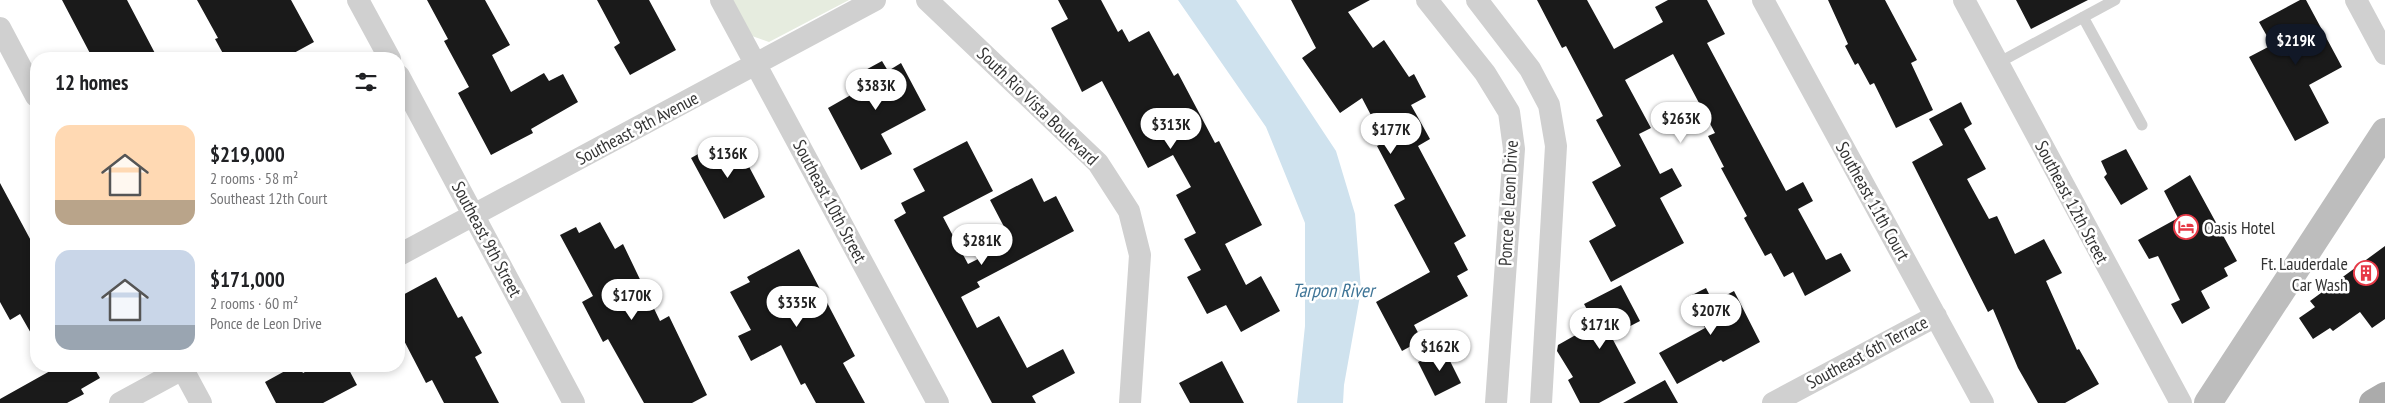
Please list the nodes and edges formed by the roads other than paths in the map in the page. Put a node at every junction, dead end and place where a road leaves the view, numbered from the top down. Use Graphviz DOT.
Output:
graph roads {
  1 [pos="358,0"];
  2 [pos="721,0"];
  3 [pos="875,0"];
  4 [pos="927,0"];
  5 [pos="1427,0"];
  6 [pos="1478,0"];
  7 [pos="1764,0"];
  8 [pos="1964,0"];
  9 [pos="2114,0"];
  10 [pos="2356,0"];
  11 [pos="2083,17"];
  12 [pos="0,28"];
  13 [pos="386,52"];
  14 [pos="2385,54"];
  15 [pos="1998,63"];
  16 [pos="756,64"];
  17 [pos="30,85"];
  18 [pos="405,87"];
  19 [pos="2142,124"];
  20 [pos="2385,132"];
  21 [pos="474,215"];
  22 [pos="405,252"];
  23 [pos="1936,316"];
  24 [pos="175,372"];
  25 [pos="186,372"];
  26 [pos="2385,396"];
  27 [pos="120,403"];
  28 [pos="201,403"];
  29 [pos="574,403"];
  30 [pos="938,403"];
  31 [pos="1130,403"];
  32 [pos="1496,403"];
  33 [pos="1541,403"];
  34 [pos="1772,403"];
  35 [pos="1982,403"];
  36 [pos="2181,403"];
  37 [pos="2208,403"];
  38 [pos="2372,403"];
  1 -- 13 [label="street"];
  2 -- 16 [label="street, Southeast 10th Street"];
  3 -- 16 [label="street, Southeast 9th Avenue"];
  4 -- 31 [label="street, South Rio Vista Boulevard"];
  5 -- 32 [label="street, Ponce de Leon Drive"];
  6 -- 33 [label="street"];
  7 -- 23 [label="street, Southeast 11th Court"];
  8 -- 15 [label="street, Southeast 12th Street"];
  9 -- 11 [label="lane"];
  10 -- 14 [label="street"];
  11 -- 15 [label="lane"];
  11 -- 19 [label="lane"];
  12 -- 17 [label="street"];
  15 -- 36 [label="street, Southeast 12th Street"];
  16 -- 21 [label="street, Southeast 9th Avenue"];
  16 -- 30 [label="street, Southeast 10th Street"];
  18 -- 21 [label="street, Southeast 9th Street"];
  20 -- 37 [label="street"];
  21 -- 22 [label="street, Southeast 9th Avenue"];
  21 -- 29 [label="street, Southeast 9th Street"];
  23 -- 34 [label="street, Southeast 6th Terrace"];
  23 -- 35 [label="street, Southeast 11th Court"];
  24 -- 27 [label="street"];
  25 -- 28 [label="street"];
  26 -- 38 [label="main road"];
}
